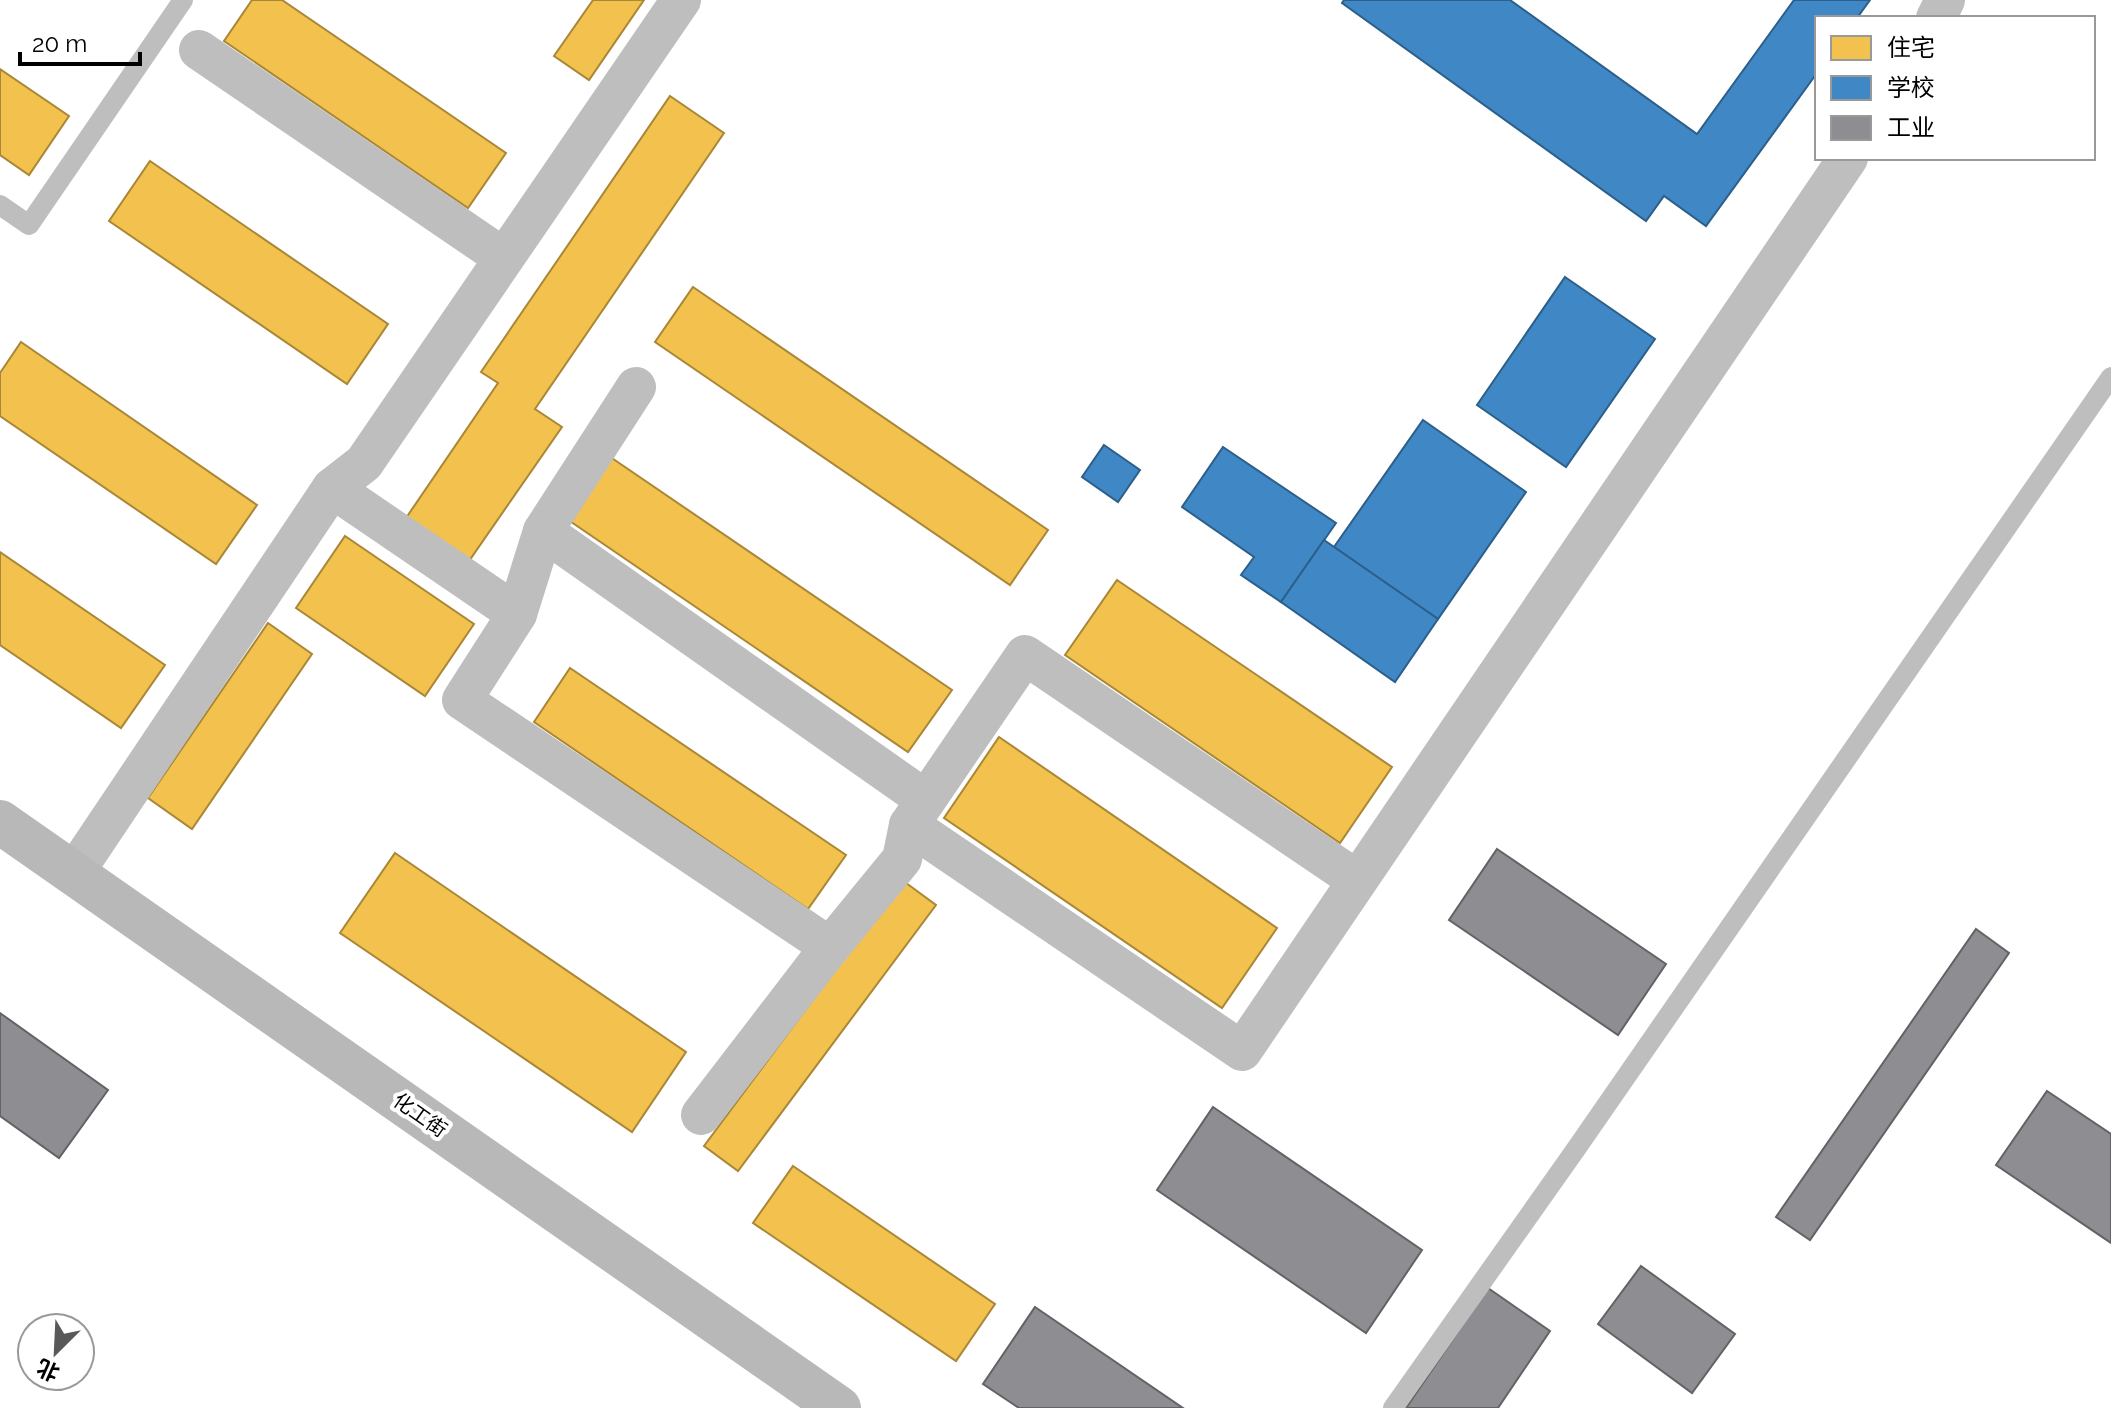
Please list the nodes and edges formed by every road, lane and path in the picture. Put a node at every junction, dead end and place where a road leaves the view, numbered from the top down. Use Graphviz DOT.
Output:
graph roads {
  1 [pos="183,0"];
  2 [pos="681,0"];
  3 [pos="199,50"];
  4 [pos="1847,160"];
  5 [pos="0,205"];
  6 [pos="504,258"];
  7 [pos="2111,377"];
  8 [pos="636,387"];
  9 [pos="332,488"];
  10 [pos="543,531"];
  11 [pos="517,614"];
  12 [pos="918,812"];
  13 [pos="0,822"];
  14 [pos="74,873"];
  15 [pos="1357,880"];
  16 [pos="830,947"];
  17 [pos="701,1115"];
  18 [pos="839,1408"];
  19 [pos="1393,1408"];
  1 -- 5 [label="lane"];
  2 -- 6 [label="street"];
  3 -- 6 [label="street"];
  4 -- 15 [label="street"];
  6 -- 9 [label="street"];
  7 -- 19 [label="lane"];
  8 -- 10 [label="street"];
  9 -- 11 [label="street"];
  9 -- 14 [label="street"];
  10 -- 11 [label="street"];
  10 -- 12 [label="street"];
  11 -- 16 [label="street"];
  12 -- 15 [label="street"];
  12 -- 15 [label="street"];
  12 -- 16 [label="street"];
  13 -- 14 [label="street, 化工街"];
  14 -- 18 [label="street, 化工街"];
  16 -- 17 [label="street"];
}
